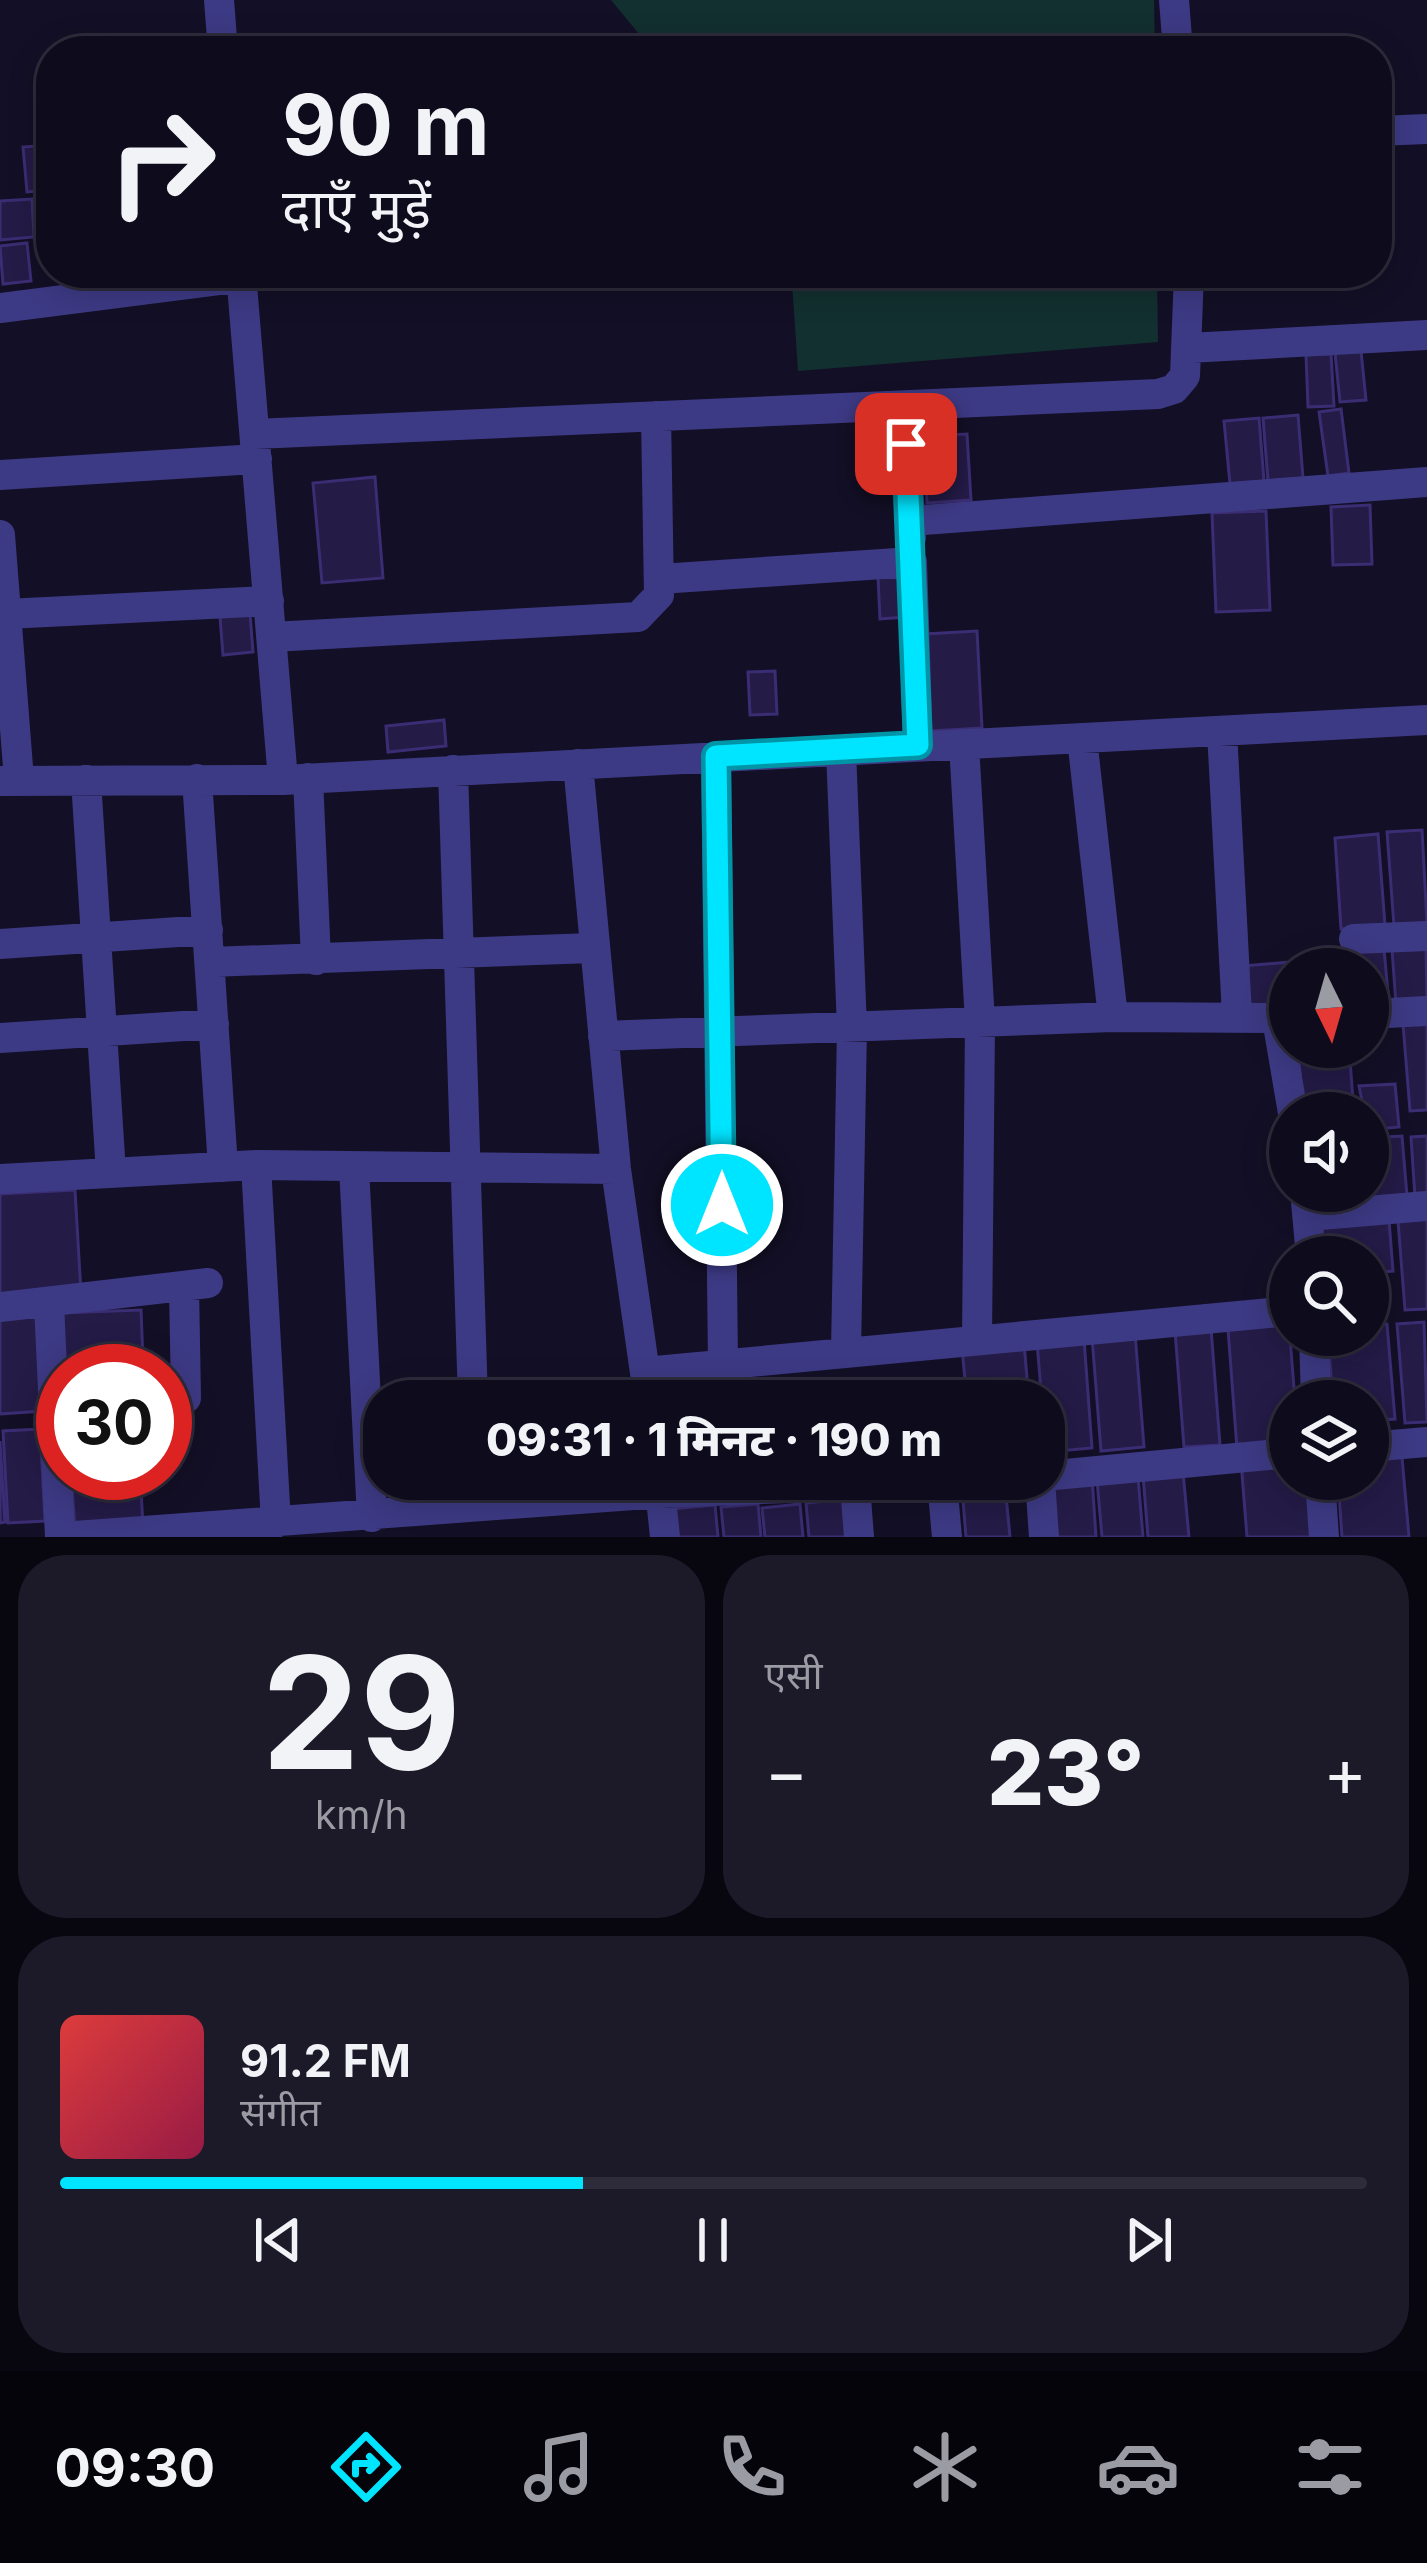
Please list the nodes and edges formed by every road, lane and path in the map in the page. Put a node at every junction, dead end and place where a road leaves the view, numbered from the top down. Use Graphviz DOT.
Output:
graph roads {
  1 [pos="219,0"];
  2 [pos="1174,0"];
  3 [pos="222,36"];
  4 [pos="1177,36"];
  5 [pos="1427,129"];
  6 [pos="1392,130"];
  7 [pos="147,288"];
  8 [pos="243,288"];
  9 [pos="1189,288"];
  10 [pos="0,308"];
  11 [pos="1427,334"];
  12 [pos="1188,348"];
  13 [pos="904,406"];
  14 [pos="656,416"];
  15 [pos="256,447"];
  16 [pos="0,475"];
  17 [pos="1427,482"];
  18 [pos="910,521"];
  19 [pos="0,536"];
  20 [pos="912,562"];
  21 [pos="660,579"];
  22 [pos="268,601"];
  23 [pos="6,614"];
  24 [pos="272,637"];
  25 [pos="1427,720"];
  26 [pos="1222,730"];
  27 [pos="1082,738"];
  28 [pos="964,744"];
  29 [pos="918,745"];
  30 [pos="842,750"];
  31 [pos="716,756"];
  32 [pos="578,764"];
  33 [pos="452,770"];
  34 [pos="197,779"];
  35 [pos="296,779"];
  36 [pos="86,780"];
  37 [pos="9,781"];
  38 [pos="208,930"];
  39 [pos="1427,936"];
  40 [pos="96,938"];
  41 [pos="1354,939"];
  42 [pos="0,944"];
  43 [pos="593,948"];
  44 [pos="461,956"];
  45 [pos="316,960"];
  46 [pos="210,962"];
  47 [pos="1427,1011"];
  48 [pos="1389,1013"];
  49 [pos="1237,1015"];
  50 [pos="1113,1017"];
  51 [pos="1269,1018"];
  52 [pos="980,1022"];
  53 [pos="214,1024"];
  54 [pos="852,1028"];
  55 [pos="722,1032"];
  56 [pos="102,1033"];
  57 [pos="603,1036"];
  58 [pos="0,1038"];
  59 [pos="256,1165"];
  60 [pos="224,1167"];
  61 [pos="354,1167"];
  62 [pos="470,1169"];
  63 [pos="616,1169"];
  64 [pos="111,1173"];
  65 [pos="0,1178"];
  66 [pos="1389,1205"];
  67 [pos="1427,1206"];
  68 [pos="50,1304"];
  69 [pos="0,1307"];
  70 [pos="1269,1313"];
  71 [pos="977,1340"];
  72 [pos="191,1344"];
  73 [pos="846,1350"];
  74 [pos="723,1363"];
  75 [pos="473,1380"];
  76 [pos="646,1380"];
  77 [pos="669,1380"];
  78 [pos="1427,1442"];
  79 [pos="1389,1445"];
  80 [pos="1269,1455"];
  81 [pos="1065,1476"];
  82 [pos="448,1500"];
  83 [pos="661,1500"];
  84 [pos="857,1500"];
  85 [pos="943,1500"];
  86 [pos="1043,1500"];
  87 [pos="1321,1500"];
  88 [pos="372,1517"];
  89 [pos="276,1523"];
  90 [pos="61,1537"];
  91 [pos="664,1537"];
  92 [pos="859,1537"];
  93 [pos="946,1537"];
  94 [pos="1044,1537"];
  95 [pos="1324,1537"];
  1 -- 3 [label="street"];
  2 -- 4 [label="street"];
  5 -- 6 [label="street"];
  7 -- 10 [label="street"];
  8 -- 15 [label="street"];
  9 -- 12 [label="street"];
  11 -- 12 [label="street"];
  12 -- 13 [label="street"];
  13 -- 14 [label="street"];
  13 -- 18 [label="street"];
  14 -- 15 [label="street"];
  14 -- 21 [label="street"];
  15 -- 16 [label="street"];
  15 -- 22 [label="street"];
  17 -- 18 [label="street"];
  18 -- 20 [label="street"];
  19 -- 23 [label="street"];
  20 -- 21 [label="street"];
  20 -- 29 [label="street"];
  21 -- 24 [label="street"];
  22 -- 23 [label="street"];
  22 -- 24 [label="street"];
  23 -- 37 [label="street"];
  24 -- 35 [label="street"];
  25 -- 26 [label="street"];
  26 -- 27 [label="street"];
  26 -- 49 [label="street"];
  27 -- 28 [label="street"];
  27 -- 50 [label="street"];
  28 -- 29 [label="street"];
  28 -- 52 [label="street"];
  29 -- 30 [label="street"];
  30 -- 31 [label="street"];
  30 -- 54 [label="street"];
  31 -- 32 [label="street"];
  31 -- 55 [label="street"];
  32 -- 33 [label="street"];
  32 -- 43 [label="street"];
  33 -- 35 [label="street"];
  33 -- 44 [label="street"];
  34 -- 35 [label="street"];
  34 -- 36 [label="street"];
  34 -- 38 [label="street"];
  35 -- 45 [label="street"];
  36 -- 37 [label="street"];
  36 -- 40 [label="street"];
  38 -- 40 [label="street"];
  38 -- 46 [label="street"];
  39 -- 41 [label="street"];
  40 -- 42 [label="street"];
  40 -- 56 [label="street"];
  43 -- 44 [label="street"];
  43 -- 57 [label="street"];
  44 -- 45 [label="street"];
  44 -- 62 [label="street"];
  45 -- 46 [label="street"];
  46 -- 53 [label="street"];
  47 -- 48 [label="street"];
  49 -- 50 [label="street"];
  49 -- 51 [label="street"];
  50 -- 52 [label="street"];
  52 -- 54 [label="street"];
  52 -- 71 [label="street"];
  53 -- 56 [label="street"];
  53 -- 60 [label="street"];
  54 -- 55 [label="street"];
  54 -- 73 [label="street"];
  55 -- 57 [label="street"];
  55 -- 74 [label="street"];
  56 -- 58 [label="street"];
  56 -- 64 [label="street"];
  57 -- 63 [label="street"];
  59 -- 60 [label="street"];
  59 -- 61 [label="street"];
  59 -- 89 [label="street"];
  60 -- 64 [label="street"];
  61 -- 62 [label="street"];
  61 -- 88 [label="street"];
  62 -- 63 [label="street"];
  62 -- 75 [label="street"];
  63 -- 76 [label="street"];
  64 -- 65 [label="street"];
  66 -- 67 [label="street"];
  68 -- 69 [label="street"];
  68 -- 72 [label="street"];
  68 -- 90 [label="street"];
  70 -- 71 [label="street"];
  71 -- 73 [label="street"];
  73 -- 74 [label="street"];
  74 -- 77 [label="street"];
  78 -- 79 [label="street"];
  80 -- 81 [label="street"];
  82 -- 88 [label="street"];
  83 -- 91 [label="street"];
  84 -- 92 [label="street"];
  85 -- 93 [label="street"];
  86 -- 94 [label="street"];
  87 -- 95 [label="street"];
  88 -- 89 [label="street"];
  89 -- 90 [label="street"];
}
